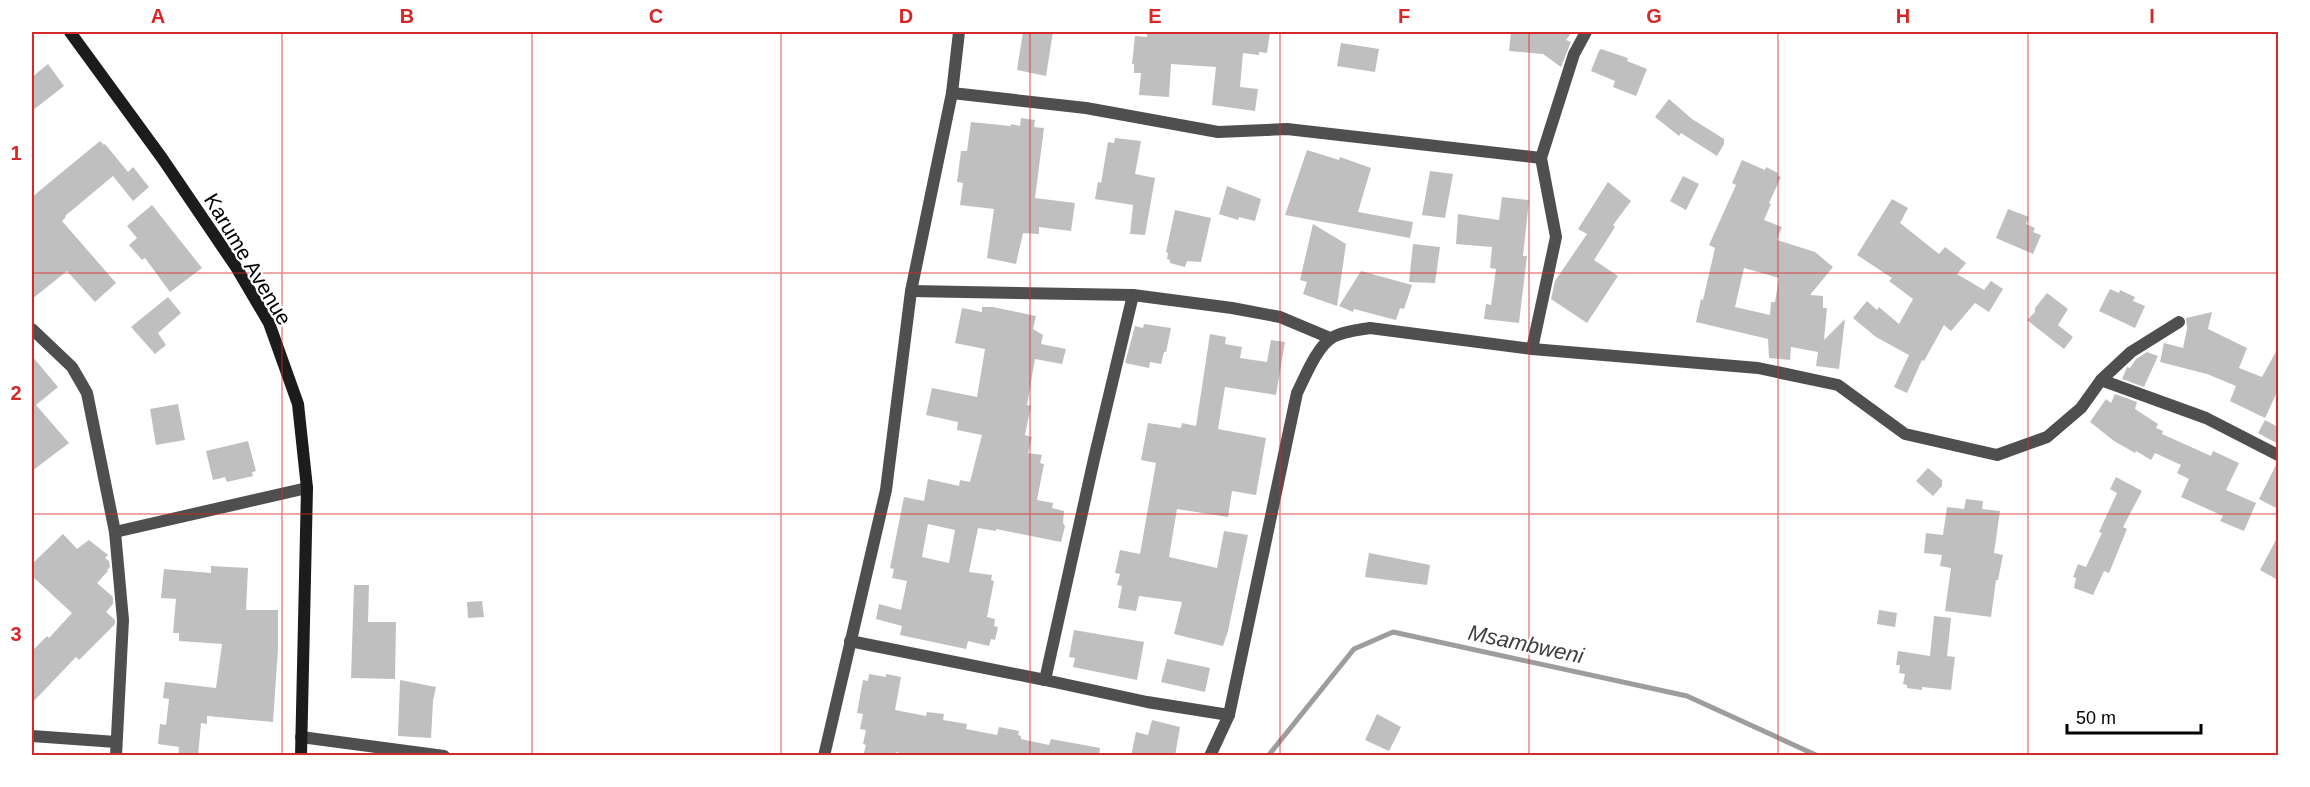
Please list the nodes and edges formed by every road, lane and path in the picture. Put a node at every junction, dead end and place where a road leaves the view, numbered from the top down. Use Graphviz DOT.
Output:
graph roads {
  1 [pos="70,32"];
  2 [pos="959,32"];
  3 [pos="1586,32"];
  4 [pos="952,93"];
  5 [pos="1541,158"];
  6 [pos="911,291"];
  7 [pos="1133,295"];
  8 [pos="2179,322"];
  9 [pos="32,329"];
  10 [pos="1330,338"];
  11 [pos="1532,349"];
  12 [pos="2101,380"];
  13 [pos="2278,455"];
  14 [pos="307,488"];
  15 [pos="115,532"];
  16 [pos="850,641"];
  17 [pos="1045,680"];
  18 [pos="1229,715"];
  19 [pos="32,736"];
  20 [pos="301,737"];
  21 [pos="116,742"];
  22 [pos="116,756"];
  23 [pos="302,756"];
  24 [pos="444,756"];
  25 [pos="824,756"];
  26 [pos="1210,756"];
  1 -- 14 [label="main road, Karume Avenue"];
  2 -- 4 [label="street"];
  3 -- 5 [label="street"];
  4 -- 5 [label="street"];
  4 -- 6 [label="street"];
  5 -- 11 [label="street"];
  6 -- 7 [label="street"];
  6 -- 16 [label="street"];
  7 -- 10 [label="street"];
  7 -- 17 [label="street"];
  8 -- 12 [label="street"];
  9 -- 15 [label="street"];
  10 -- 11 [label="street"];
  10 -- 18 [label="street"];
  11 -- 12 [label="street"];
  12 -- 13 [label="street"];
  14 -- 15 [label="street"];
  14 -- 20 [label="main road, Karume Avenue"];
  15 -- 21 [label="street"];
  16 -- 17 [label="street"];
  16 -- 25 [label="street"];
  17 -- 18 [label="street"];
  18 -- 26 [label="street"];
  19 -- 21 [label="street"];
  20 -- 23 [label="main road, Karume Avenue"];
  20 -- 24 [label="street"];
  21 -- 22 [label="street"];
}
